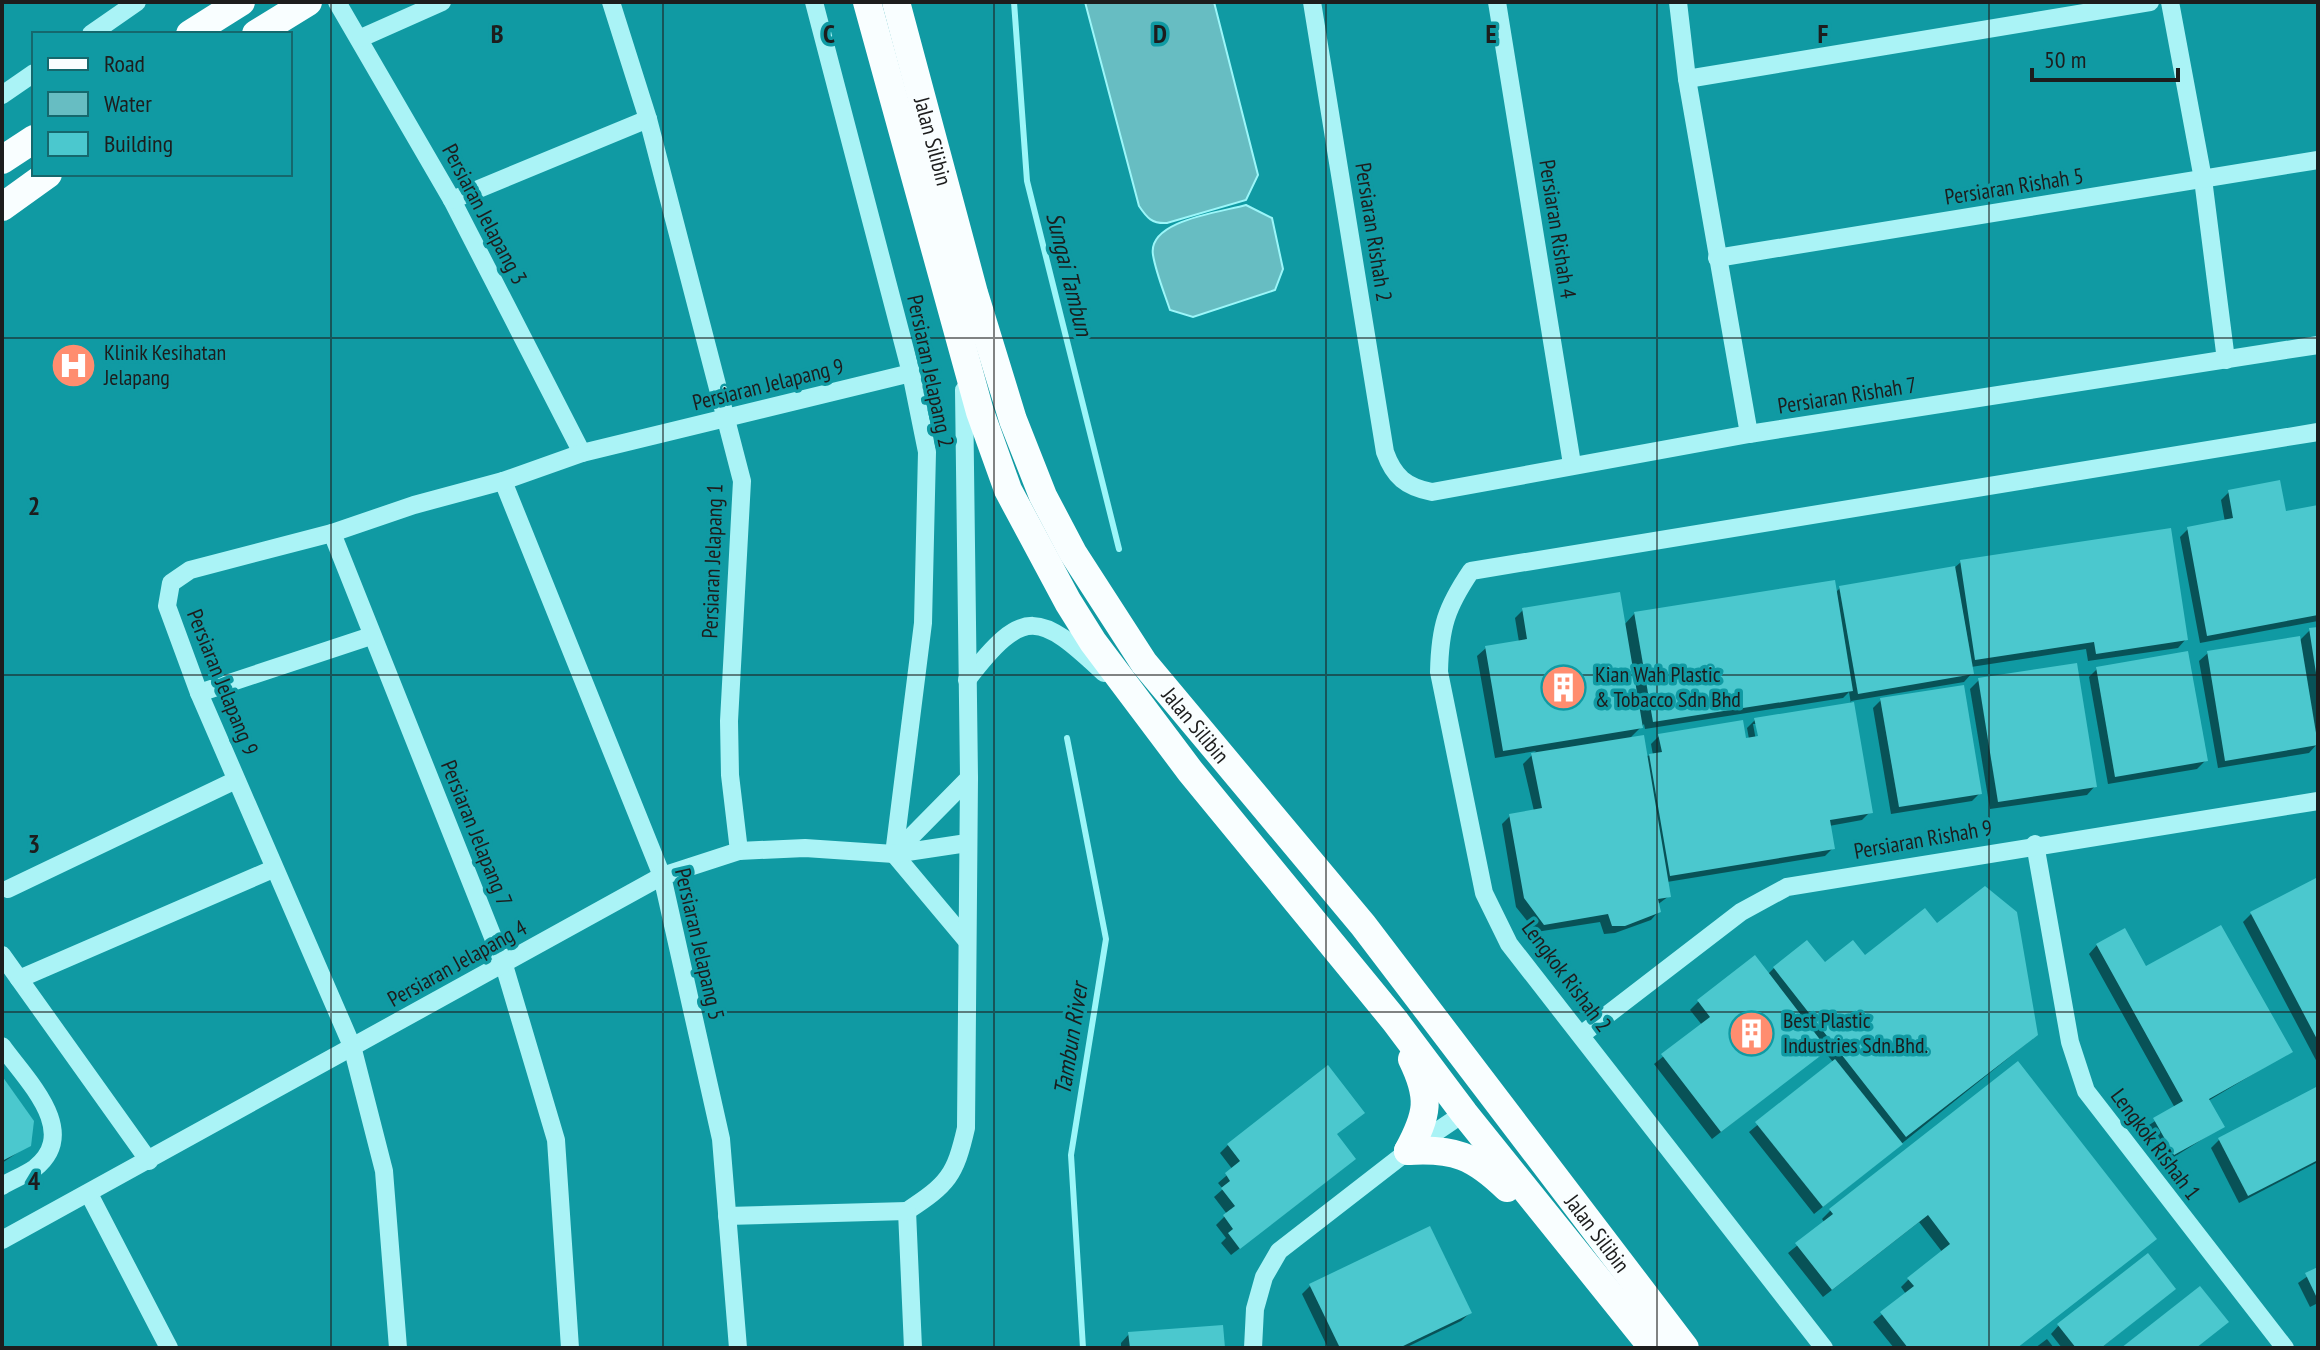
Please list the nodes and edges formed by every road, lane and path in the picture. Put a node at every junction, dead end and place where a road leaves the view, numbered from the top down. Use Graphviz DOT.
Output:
graph roads {
  1 [pos="137,2"];
  2 [pos="308,2"];
  3 [pos="337,2"];
  4 [pos="442,2"];
  5 [pos="611,2"];
  6 [pos="814,2"];
  7 [pos="867,2"];
  8 [pos="896,2"];
  9 [pos="1312,2"];
  10 [pos="1497,2"];
  11 [pos="1678,2"];
  12 [pos="2150,2"];
  13 [pos="2170,2"];
  14 [pos="223,7"];
  15 [pos="94,32"];
  16 [pos="192,32"];
  17 [pos="259,32"];
  18 [pos="361,38"];
  19 [pos="32,74"];
  20 [pos="1687,79"];
  21 [pos="2,95"];
  22 [pos="648,119"];
  23 [pos="32,140"];
  24 [pos="2,160"];
  25 [pos="2318,160"];
  26 [pos="45,176"];
  27 [pos="2203,179"];
  28 [pos="452,200"];
  29 [pos="2,207"];
  30 [pos="1717,258"];
  31 [pos="2318,345"];
  32 [pos="962,353"];
  33 [pos="2226,360"];
  34 [pos="911,373"];
  35 [pos="726,418"];
  36 [pos="2318,432"];
  37 [pos="1749,434"];
  38 [pos="582,453"];
  39 [pos="1572,464"];
  40 [pos="1391,469"];
  41 [pos="503,481"];
  42 [pos="332,533"];
  43 [pos="371,636"];
  44 [pos="967,680"];
  45 [pos="1128,689"];
  46 [pos="199,693"];
  47 [pos="969,778"];
  48 [pos="236,780"];
  49 [pos="2318,801"];
  50 [pos="967,843"];
  51 [pos="2035,844"];
  52 [pos="739,851"];
  53 [pos="894,854"];
  54 [pos="273,869"];
  55 [pos="662,876"];
  56 [pos="8,889"];
  57 [pos="1363,925"];
  58 [pos="967,941"];
  59 [pos="2,955"];
  60 [pos="504,965"];
  61 [pos="19,979"];
  62 [pos="1395,1021"];
  63 [pos="1581,1035"];
  64 [pos="2,1046"];
  65 [pos="352,1046"];
  66 [pos="1464,1113"];
  67 [pos="1408,1151"];
  68 [pos="149,1161"];
  69 [pos="2,1186"];
  70 [pos="89,1194"];
  71 [pos="907,1211"];
  72 [pos="727,1216"];
  73 [pos="1597,1231"];
  74 [pos="2,1240"];
  75 [pos="1583,1260"];
  76 [pos="169,1348"];
  77 [pos="398,1348"];
  78 [pos="570,1348"];
  79 [pos="738,1348"];
  80 [pos="913,1348"];
  81 [pos="1253,1348"];
  82 [pos="1653,1348"];
  83 [pos="1685,1348"];
  84 [pos="1824,1348"];
  85 [pos="2285,1348"];
  1 -- 15 [label="street"];
  2 -- 17 [label="main road"];
  3 -- 18 [label="street, Persiaran Jelapang 3"];
  4 -- 18 [label="street"];
  5 -- 22 [label="street, Persiaran Jelapang 1"];
  6 -- 34 [label="street, Persiaran Jelapang 2"];
  7 -- 32 [label="main road, Jalan Silibin"];
  8 -- 57 [label="main road, Jalan Silibin"];
  9 -- 40 [label="street, Persiaran Rishah 2"];
  10 -- 39 [label="street, Persiaran Rishah 4"];
  11 -- 20 [label="street"];
  12 -- 20 [label="street"];
  13 -- 27 [label="street"];
  14 -- 16 [label="main road"];
  18 -- 28 [label="street, Persiaran Jelapang 3"];
  19 -- 21 [label="street"];
  20 -- 30 [label="street"];
  22 -- 28 [label="street"];
  22 -- 35 [label="street, Persiaran Jelapang 1"];
  23 -- 24 [label="main road"];
  25 -- 27 [label="street, Persiaran Rishah 5"];
  26 -- 29 [label="main road"];
  27 -- 30 [label="street, Persiaran Rishah 5"];
  27 -- 33 [label="street"];
  28 -- 38 [label="street, Persiaran Jelapang 3"];
  30 -- 37 [label="street"];
  31 -- 33 [label="street, Persiaran Rishah 7"];
  32 -- 44 [label="street, Jalan Silibin"];
  32 -- 45 [label="main road, Jalan Silibin"];
  33 -- 37 [label="street, Persiaran Rishah 7"];
  34 -- 35 [label="street, Persiaran Jelapang 9"];
  34 -- 53 [label="street, Persiaran Jelapang 2"];
  35 -- 38 [label="street, Persiaran Jelapang 9"];
  35 -- 52 [label="street, Persiaran Jelapang 1"];
  36 -- 63 [label="street, Lengkok Rishah 2"];
  37 -- 39 [label="street, Persiaran Rishah 7"];
  38 -- 41 [label="street, Persiaran Jelapang 9"];
  39 -- 40 [label="street, Persiaran Rishah 7"];
  41 -- 42 [label="street, Persiaran Jelapang 9"];
  41 -- 55 [label="street, Persiaran Jelapang 5"];
  42 -- 43 [label="street, Persiaran Jelapang 7"];
  42 -- 46 [label="street, Persiaran Jelapang 9"];
  43 -- 46 [label="street"];
  43 -- 60 [label="street, Persiaran Jelapang 7"];
  44 -- 45 [label="street"];
  44 -- 47 [label="street, Jalan Silibin"];
  45 -- 62 [label="main road, Jalan Silibin"];
  46 -- 48 [label="street, Persiaran Jelapang 9"];
  47 -- 50 [label="street, Jalan Silibin"];
  47 -- 53 [label="street"];
  48 -- 54 [label="street, Persiaran Jelapang 9"];
  48 -- 56 [label="street"];
  49 -- 51 [label="street, Persiaran Rishah 9"];
  50 -- 53 [label="street, Persiaran Jelapang 4"];
  50 -- 58 [label="street, Jalan Silibin"];
  51 -- 63 [label="street, Persiaran Rishah 9"];
  51 -- 85 [label="street, Lengkok Rishah 1"];
  52 -- 53 [label="street, Persiaran Jelapang 4"];
  52 -- 55 [label="street, Persiaran Jelapang 4"];
  53 -- 58 [label="street"];
  54 -- 61 [label="street"];
  54 -- 65 [label="street, Persiaran Jelapang 9"];
  55 -- 60 [label="street, Persiaran Jelapang 4"];
  55 -- 72 [label="street, Persiaran Jelapang 5"];
  57 -- 66 [label="main road"];
  57 -- 73 [label="main road, Jalan Silibin"];
  58 -- 71 [label="street, Jalan Silibin"];
  59 -- 61 [label="street"];
  60 -- 65 [label="street, Persiaran Jelapang 4"];
  60 -- 78 [label="street, Persiaran Jelapang 7"];
  61 -- 68 [label="street"];
  62 -- 66 [label="main road, Jalan Silibin"];
  62 -- 67 [label="main road"];
  63 -- 84 [label="street, Lengkok Rishah 2"];
  64 -- 69 [label="street"];
  65 -- 68 [label="street, Persiaran Jelapang 4"];
  65 -- 77 [label="street, Persiaran Jelapang 9"];
  66 -- 67 [label="street"];
  66 -- 73 [label="main road"];
  66 -- 75 [label="main road, Jalan Silibin"];
  67 -- 75 [label="main road"];
  67 -- 81 [label="street"];
  68 -- 70 [label="street, Persiaran Jelapang 4"];
  70 -- 74 [label="street, Persiaran Jelapang 4"];
  70 -- 76 [label="street"];
  71 -- 72 [label="street"];
  71 -- 80 [label="street"];
  72 -- 79 [label="street, Persiaran Jelapang 5"];
  73 -- 83 [label="main road, Jalan Silibin"];
  75 -- 82 [label="main road, Jalan Silibin"];
}
